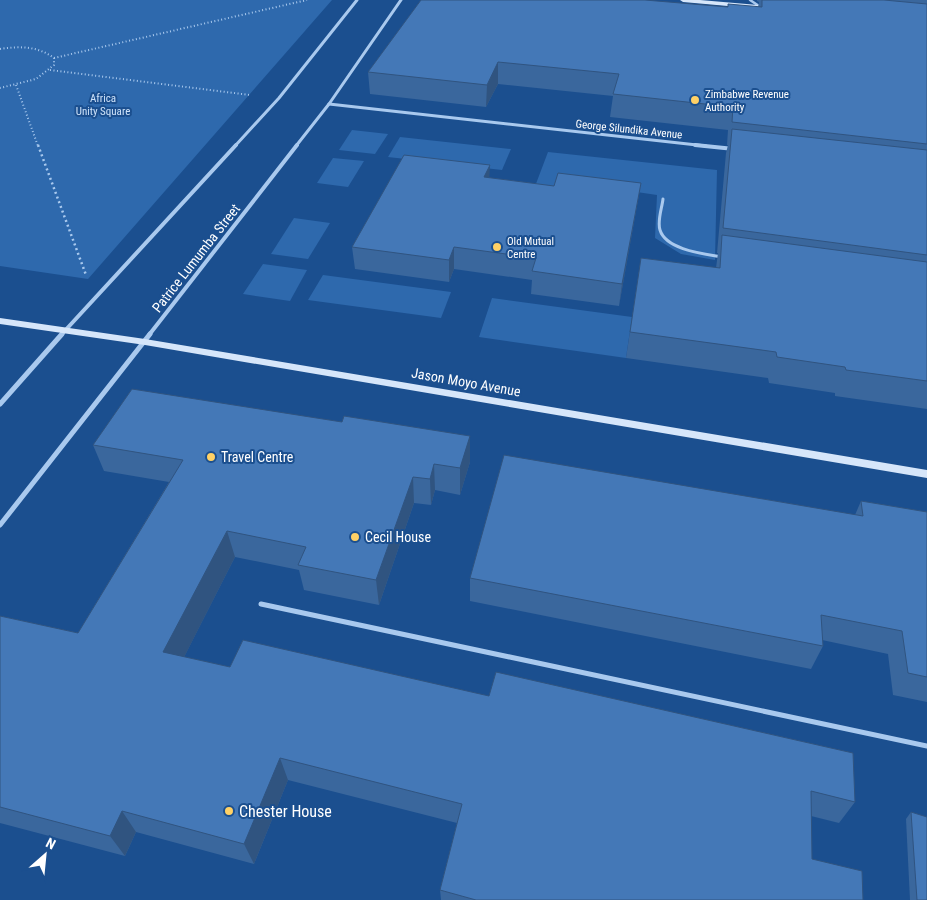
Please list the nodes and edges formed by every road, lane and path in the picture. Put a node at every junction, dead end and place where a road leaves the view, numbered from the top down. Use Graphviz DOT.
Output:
graph roads {
  1 [pos="307,0"];
  2 [pos="357,0"];
  3 [pos="402,0"];
  4 [pos="683,0"];
  5 [pos="750,0"];
  6 [pos="759,6"];
  7 [pos="779,8"];
  8 [pos="0,49"];
  9 [pos="54,58"];
  10 [pos="50,70"];
  11 [pos="16,86"];
  12 [pos="0,88"];
  13 [pos="279,98"];
  14 [pos="329,104"];
  15 [pos="741,150"];
  16 [pos="663,199"];
  17 [pos="729,259"];
  18 [pos="108,282"];
  19 [pos="0,320"];
  20 [pos="65,330"];
  21 [pos="145,342"];
  22 [pos="0,404"];
  23 [pos="927,474"];
  24 [pos="0,525"];
  25 [pos="261,604"];
  26 [pos="927,746"];
  1 -- 9 [label="path"];
  2 -- 13 [label="street"];
  3 -- 14 [label="street, Patrice Lumumba Street"];
  4 -- 6 [label="street"];
  5 -- 6 [label="lane"];
  6 -- 7 [label="street"];
  8 -- 9 [label="path"];
  9 -- 10 [label="path"];
  10 -- 11 [label="path"];
  10 -- 13 [label="path"];
  11 -- 12 [label="path"];
  11 -- 18 [label="path"];
  13 -- 18 [label="street"];
  14 -- 15 [label="street, George Silundika Avenue"];
  14 -- 21 [label="street, Patrice Lumumba Street"];
  16 -- 17 [label="lane"];
  18 -- 20 [label="street"];
  19 -- 20 [label="street, Jason Moyo Avenue"];
  20 -- 21 [label="street, Jason Moyo Avenue"];
  20 -- 22 [label="street"];
  21 -- 23 [label="street, Jason Moyo Avenue"];
  21 -- 24 [label="street, Patrice Lumumba Street"];
  25 -- 26 [label="lane"];
}
